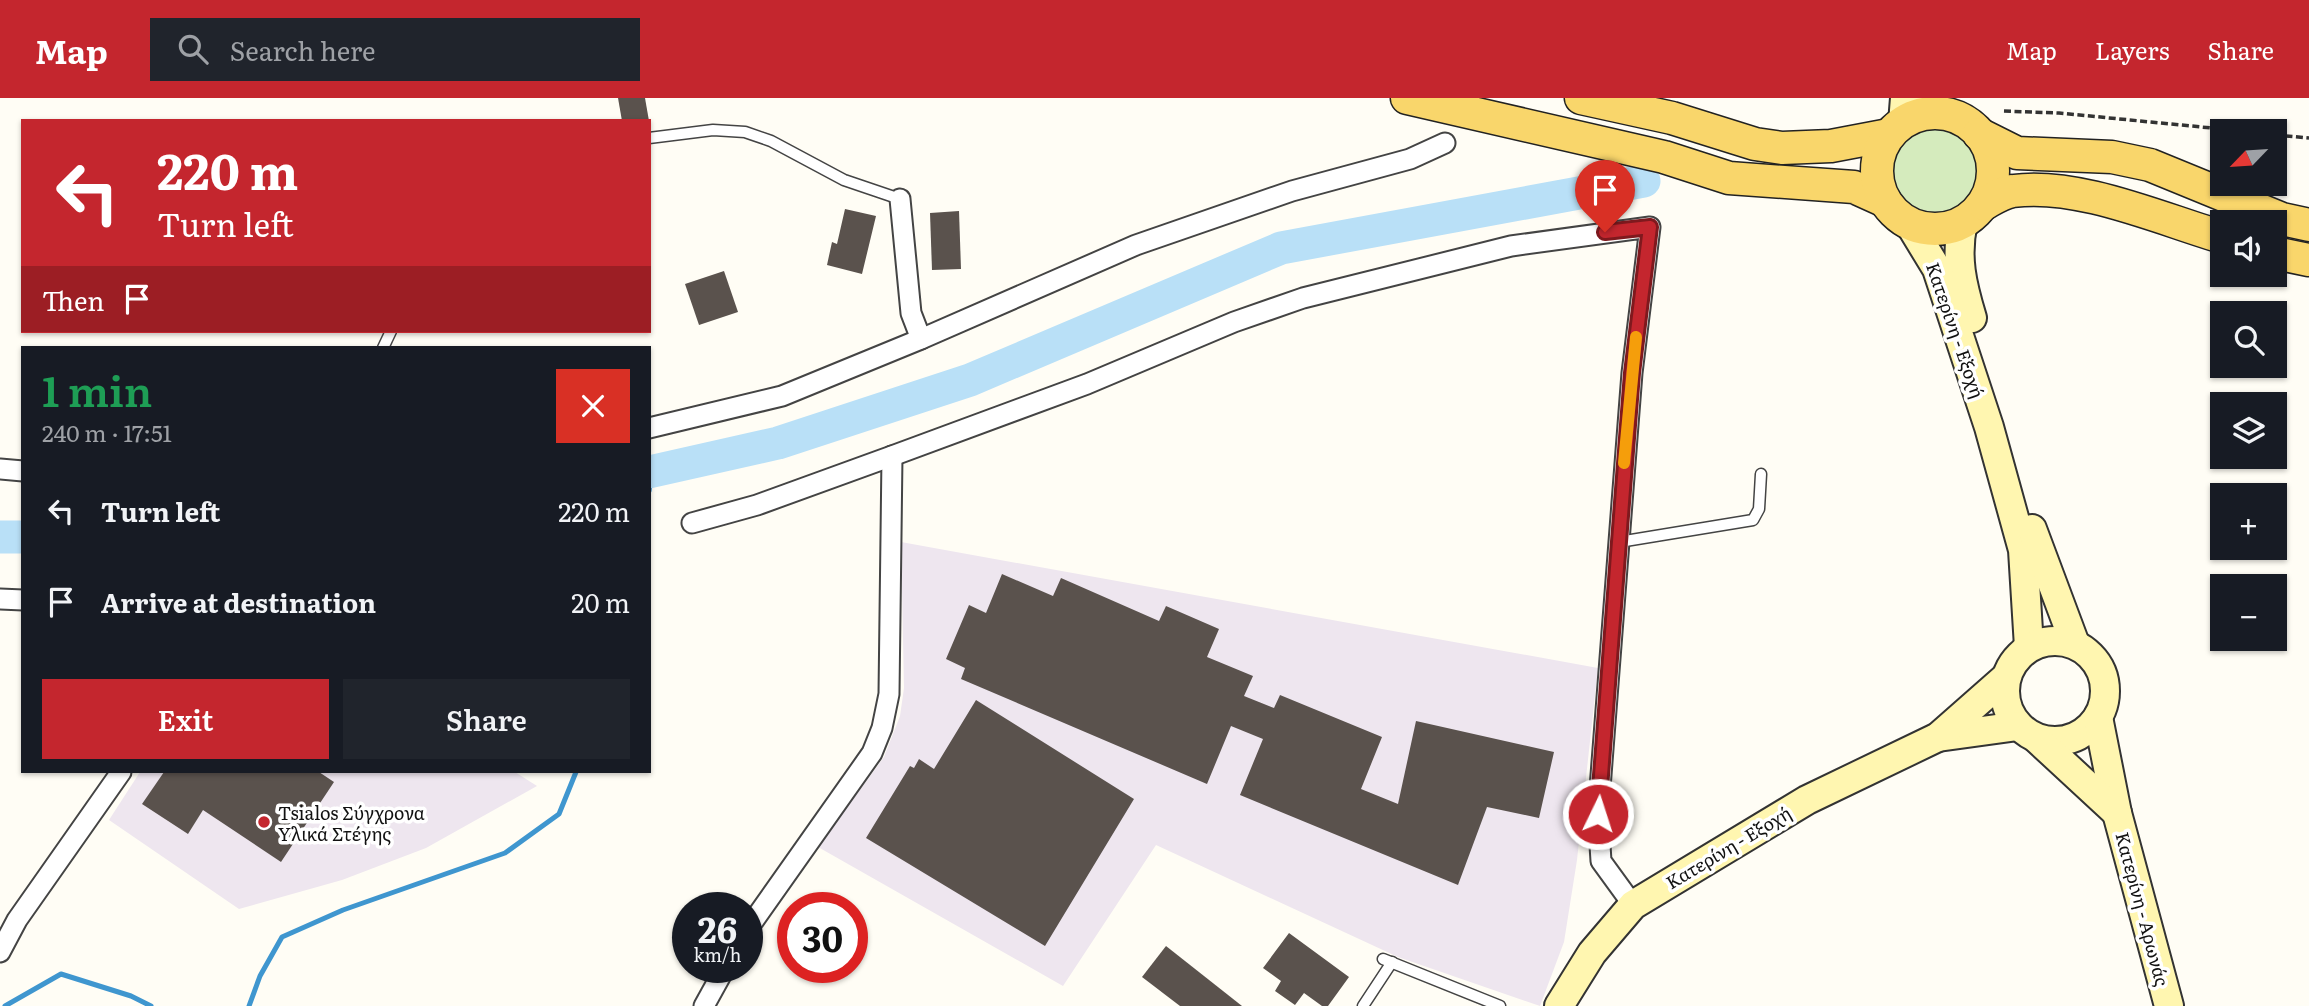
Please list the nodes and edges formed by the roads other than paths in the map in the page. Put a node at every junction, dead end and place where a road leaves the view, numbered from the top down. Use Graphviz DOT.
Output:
graph roads {
  1 [pos="1408,98"];
  2 [pos="1581,98"];
  3 [pos="1909,113"];
  4 [pos="1979,134"];
  5 [pos="651,138"];
  6 [pos="1445,142"];
  7 [pos="900,200"];
  8 [pos="1885,201"];
  9 [pos="1973,213"];
  10 [pos="1909,223"];
  11 [pos="2309,225"];
  12 [pos="2210,233"];
  13 [pos="2287,255"];
  14 [pos="2309,260"];
  15 [pos="921,339"];
  16 [pos="651,428"];
  17 [pos="892,456"];
  18 [pos="0,469"];
  19 [pos="21,471"];
  20 [pos="1761,474"];
  21 [pos="692,523"];
  22 [pos="1618,542"];
  23 [pos="0,599"];
  24 [pos="21,600"];
  25 [pos="2075,644"];
  26 [pos="2029,647"];
  27 [pos="2005,678"];
  28 [pos="2098,717"];
  29 [pos="2028,732"];
  30 [pos="1938,737"];
  31 [pos="120,773"];
  32 [pos="2117,813"];
  33 [pos="1633,905"];
  34 [pos="763,908"];
  35 [pos="0,951"];
  36 [pos="717,983"];
  37 [pos="704,1006"];
  38 [pos="1363,1006"];
  39 [pos="1500,1006"];
  40 [pos="1559,1006"];
  41 [pos="2169,1006"];
  1 -- 8 [label="main road"];
  2 -- 3 [label="main road"];
  3 -- 4 [label="main road"];
  3 -- 8 [label="main road"];
  4 -- 9 [label="main road"];
  4 -- 11 [label="main road"];
  5 -- 7 [label="lane"];
  6 -- 15 [label="street"];
  7 -- 15 [label="street"];
  8 -- 10 [label="main road"];
  9 -- 10 [label="main road"];
  9 -- 12 [label="main road"];
  9 -- 25 [label="main road, Κατερίνη - Εξοχή"];
  10 -- 26 [label="main road, Κατερίνη - Εξοχή"];
  13 -- 14 [label="main road"];
  15 -- 16 [label="street"];
  17 -- 21 [label="street"];
  17 -- 22 [label="street"];
  17 -- 34 [label="street"];
  18 -- 19 [label="street"];
  20 -- 22 [label="lane"];
  22 -- 33 [label="street"];
  23 -- 24 [label="street"];
  25 -- 26 [label="main road"];
  25 -- 28 [label="main road, Κατερίνη - Εξοχή"];
  26 -- 27 [label="main road, Κατερίνη - Εξοχή"];
  27 -- 29 [label="main road"];
  27 -- 30 [label="main road, Κατερίνη - Εξοχή"];
  28 -- 29 [label="main road, Κατερίνη - Εξοχή"];
  28 -- 32 [label="main road, Κατερίνη - Αρωνάς"];
  29 -- 30 [label="main road, Κατερίνη - Εξοχή"];
  29 -- 32 [label="main road, Κατερίνη - Αρωνάς"];
  30 -- 33 [label="main road, Κατερίνη - Εξοχή"];
  31 -- 35 [label="street"];
  32 -- 41 [label="main road, Κατερίνη - Αρωνάς"];
  33 -- 40 [label="main road, Κατερίνη - Εξοχή"];
  36 -- 37 [label="street"];
  38 -- 39 [label="lane"];
}
